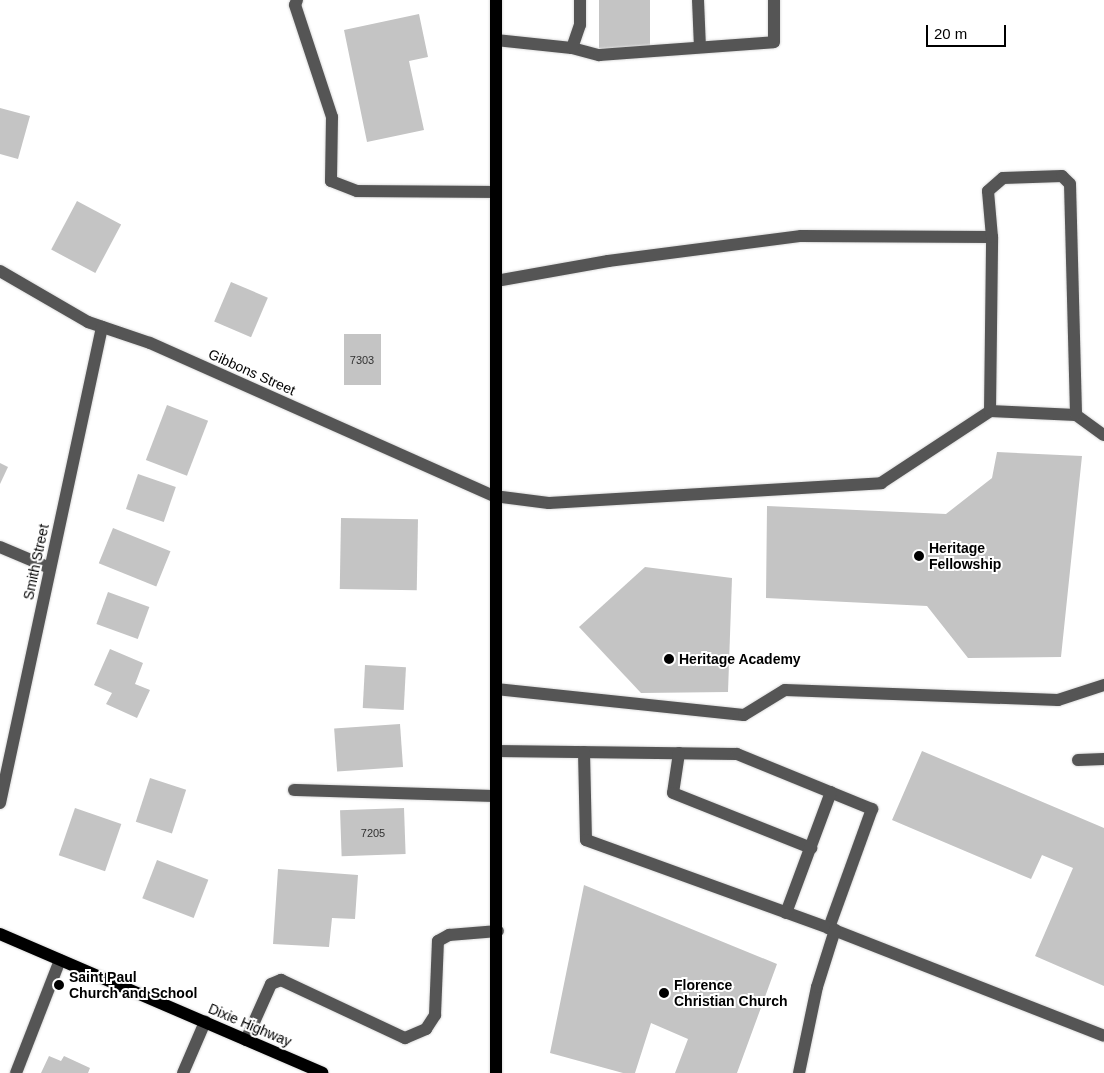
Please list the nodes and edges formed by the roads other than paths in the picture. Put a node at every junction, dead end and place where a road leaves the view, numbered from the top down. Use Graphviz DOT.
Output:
graph roads {
  1 [pos="298,0"];
  2 [pos="496,0"];
  3 [pos="580,0"];
  4 [pos="698,0"];
  5 [pos="774,0"];
  6 [pos="496,40"];
  7 [pos="700,47"];
  8 [pos="572,48"];
  9 [pos="495,192"];
  10 [pos="992,237"];
  11 [pos="0,271"];
  12 [pos="496,281"];
  13 [pos="102,327"];
  14 [pos="990,411"];
  15 [pos="1076,415"];
  16 [pos="1104,435"];
  17 [pos="494,496"];
  18 [pos="0,547"];
  19 [pos="50,568"];
  20 [pos="1104,685"];
  21 [pos="496,689"];
  22 [pos="496,751"];
  23 [pos="584,752"];
  24 [pos="679,753"];
  25 [pos="1104,759"];
  26 [pos="1078,760"];
  27 [pos="294,790"];
  28 [pos="831,792"];
  29 [pos="496,796"];
  30 [pos="0,803"];
  31 [pos="810,848"];
  32 [pos="786,912"];
  33 [pos="832,929"];
  34 [pos="498,931"];
  35 [pos="0,934"];
  36 [pos="60,960"];
  37 [pos="205,1022"];
  38 [pos="1104,1036"];
  39 [pos="246,1040"];
  40 [pos="16,1073"];
  41 [pos="183,1073"];
  42 [pos="322,1073"];
  43 [pos="496,1073"];
  44 [pos="799,1073"];
  1 -- 9 [label="street"];
  2 -- 6 [label="main road"];
  3 -- 8 [label="street"];
  4 -- 7 [label="street"];
  5 -- 7 [label="street"];
  6 -- 8 [label="street"];
  6 -- 9 [label="main road"];
  7 -- 8 [label="street"];
  9 -- 12 [label="main road"];
  10 -- 12 [label="street"];
  10 -- 14 [label="street"];
  10 -- 15 [label="street"];
  11 -- 13 [label="street, Gibbons Street"];
  12 -- 17 [label="main road"];
  13 -- 17 [label="street, Gibbons Street"];
  13 -- 19 [label="street, Smith Street"];
  14 -- 15 [label="street"];
  14 -- 17 [label="street, Gibbons Street"];
  15 -- 16 [label="street"];
  17 -- 21 [label="main road"];
  18 -- 19 [label="street"];
  19 -- 30 [label="street, Smith Street"];
  20 -- 21 [label="street"];
  21 -- 22 [label="main road"];
  22 -- 23 [label="street"];
  22 -- 29 [label="main road"];
  23 -- 24 [label="street"];
  23 -- 32 [label="street"];
  24 -- 28 [label="street"];
  24 -- 31 [label="street"];
  25 -- 26 [label="street"];
  27 -- 29 [label="street"];
  28 -- 31 [label="street"];
  28 -- 33 [label="street"];
  29 -- 34 [label="main road"];
  31 -- 32 [label="street"];
  32 -- 33 [label="street"];
  33 -- 38 [label="street"];
  33 -- 44 [label="street"];
  34 -- 39 [label="street"];
  34 -- 43 [label="main road"];
  35 -- 36 [label="main road, Dixie Highway"];
  36 -- 37 [label="main road, Dixie Highway"];
  36 -- 40 [label="street"];
  37 -- 39 [label="main road, Dixie Highway"];
  37 -- 41 [label="street"];
  39 -- 42 [label="main road, Dixie Highway"];
}
